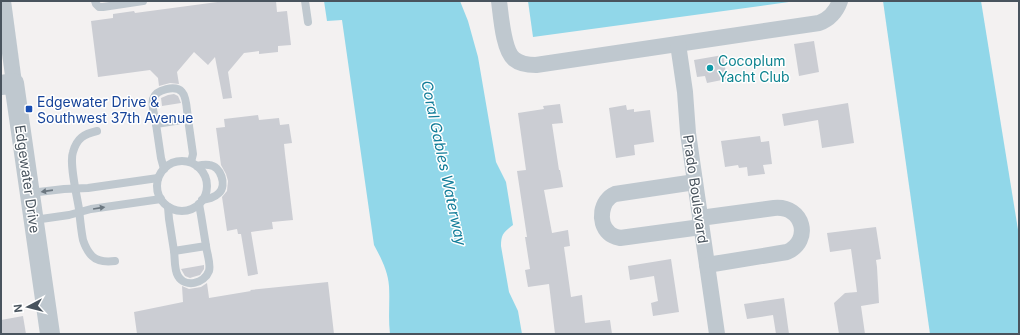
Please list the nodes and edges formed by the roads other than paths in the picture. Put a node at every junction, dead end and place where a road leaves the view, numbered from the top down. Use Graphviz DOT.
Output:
graph roads {
  1 [pos="3,1"];
  2 [pos="95,1"];
  3 [pos="143,1"];
  4 [pos="305,1"];
  5 [pos="499,1"];
  6 [pos="840,1"];
  7 [pos="308,22"];
  8 [pos="678,44"];
  9 [pos="8,84"];
  10 [pos="188,120"];
  11 [pos="156,124"];
  12 [pos="97,131"];
  13 [pos="194,164"];
  14 [pos="164,169"];
  15 [pos="158,178"];
  16 [pos="695,182"];
  17 [pos="75,188"];
  18 [pos="29,193"];
  19 [pos="161,199"];
  20 [pos="200,202"];
  21 [pos="168,206"];
  22 [pos="79,212"];
  23 [pos="34,220"];
  24 [pos="701,222"];
  25 [pos="206,246"];
  26 [pos="174,251"];
  27 [pos="115,260"];
  28 [pos="707,265"];
  29 [pos="50,334"];
  30 [pos="717,334"];
  1 -- 9 [label="street, Edgewater Drive"];
  2 -- 3 [label="lane"];
  4 -- 7 [label="lane"];
  5 -- 8 [label="street"];
  6 -- 8 [label="street"];
  8 -- 16 [label="street, Prado Boulevard"];
  9 -- 18 [label="street, Edgewater Drive"];
  10 -- 11 [label="lane"];
  10 -- 11 [label="lane"];
  10 -- 13 [label="lane"];
  11 -- 14 [label="lane"];
  12 -- 17 [label="lane"];
  13 -- 14 [label="lane"];
  13 -- 20 [label="lane"];
  13 -- 20 [label="lane"];
  14 -- 15 [label="lane"];
  15 -- 17 [label="lane"];
  15 -- 19 [label="lane"];
  16 -- 24 [label="street, Prado Boulevard"];
  16 -- 24 [label="street"];
  17 -- 18 [label="lane, one-way"];
  17 -- 22 [label="lane"];
  18 -- 23 [label="street, Edgewater Drive"];
  19 -- 21 [label="lane"];
  22 -- 19 [label="lane, one-way"];
  20 -- 21 [label="lane"];
  20 -- 25 [label="lane"];
  21 -- 26 [label="lane"];
  22 -- 23 [label="lane"];
  22 -- 27 [label="lane"];
  23 -- 29 [label="street, Edgewater Drive"];
  24 -- 28 [label="street, Prado Boulevard"];
  24 -- 28 [label="street"];
  25 -- 26 [label="lane"];
  25 -- 26 [label="lane"];
  28 -- 30 [label="street, Prado Boulevard"];
}
